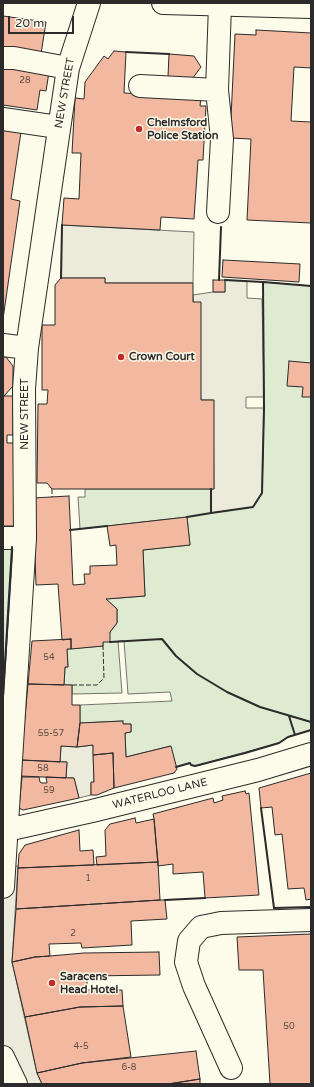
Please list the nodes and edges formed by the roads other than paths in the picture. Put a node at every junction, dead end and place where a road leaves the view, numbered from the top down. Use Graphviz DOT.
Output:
graph roads {
  1 [pos="89,3"];
  2 [pos="163,3"];
  3 [pos="220,5"];
  4 [pos="311,7"];
  5 [pos="3,58"];
  6 [pos="68,68"];
  7 [pos="140,86"];
  8 [pos="217,90"];
  9 [pos="3,119"];
  10 [pos="58,127"];
  11 [pos="218,212"];
  12 [pos="3,345"];
  13 [pos="27,348"];
  14 [pos="3,538"];
  15 [pos="25,538"];
  16 [pos="311,754"];
  17 [pos="7,830"];
  18 [pos="3,887"];
  19 [pos="311,920"];
  20 [pos="3,1058"];
  21 [pos="231,1068"];
  22 [pos="16,1084"];
  1 -- 6 [label="street, NEW STREET"];
  2 -- 3 [label="street"];
  3 -- 4 [label="street"];
  3 -- 8 [label="street"];
  5 -- 6 [label="street"];
  6 -- 10 [label="street, NEW STREET"];
  7 -- 8 [label="street"];
  8 -- 11 [label="street"];
  9 -- 10 [label="street"];
  10 -- 13 [label="street, NEW STREET"];
  12 -- 13 [label="street"];
  13 -- 15 [label="street, NEW STREET"];
  14 -- 15 [label="street"];
  15 -- 17 [label="street, NEW STREET"];
  16 -- 17 [label="street, WATERLOO LANE"];
  17 -- 18 [label="street, NEW STREET"];
  19 -- 21 [label="street"];
  20 -- 22 [label="street"];
}
